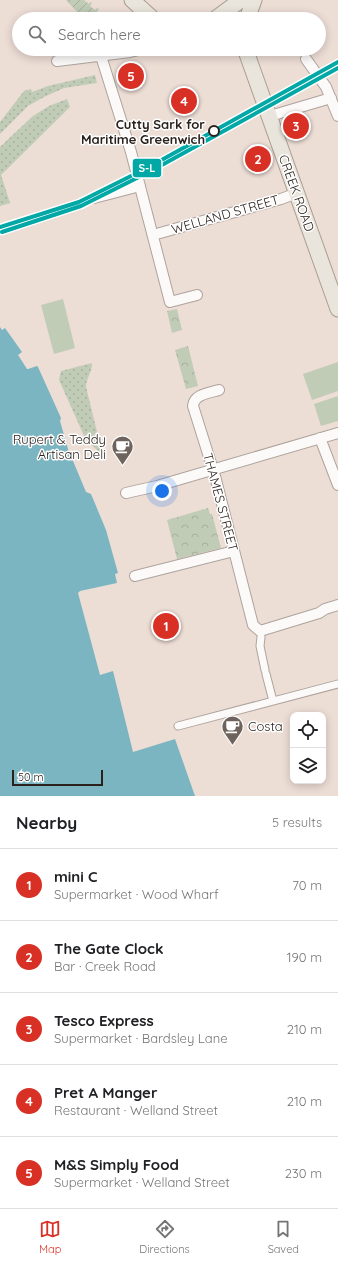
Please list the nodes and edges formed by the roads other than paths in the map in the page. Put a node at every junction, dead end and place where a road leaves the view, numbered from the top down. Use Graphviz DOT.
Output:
graph roads {
  1 [pos="132,0"];
  2 [pos="241,0"];
  3 [pos="254,0"];
  4 [pos="145,12"];
  5 [pos="225,12"];
  6 [pos="250,12"];
  7 [pos="101,56"];
  8 [pos="248,56"];
  9 [pos="306,59"];
  10 [pos="57,61"];
  11 [pos="332,102"];
  12 [pos="270,116"];
  13 [pos="338,116"];
  14 [pos="140,186"];
  15 [pos="297,193"];
  16 [pos="94,198"];
  17 [pos="153,235"];
  18 [pos="196,295"];
  19 [pos="338,309"];
  20 [pos="219,390"];
  21 [pos="338,433"];
  22 [pos="320,438"];
  23 [pos="212,469"];
  24 [pos="338,486"];
  25 [pos="126,493"];
  26 [pos="234,551"];
  27 [pos="135,576"];
  28 [pos="338,606"];
  29 [pos="259,634"];
  30 [pos="338,684"];
  31 [pos="273,701"];
  32 [pos="178,726"];
  1 -- 4 [label="main road"];
  2 -- 5 [label="main road"];
  3 -- 6 [label="main road"];
  7 -- 10 [label="street"];
  7 -- 14 [label="street, WELLAND STREET"];
  8 -- 12 [label="main road, CREEK ROAD"];
  9 -- 11 [label="street"];
  11 -- 12 [label="street"];
  11 -- 13 [label="street"];
  12 -- 15 [label="main road, CREEK ROAD"];
  14 -- 16 [label="street"];
  14 -- 17 [label="street, WELLAND STREET"];
  15 -- 17 [label="street, WELLAND STREET"];
  15 -- 19 [label="main road, CREEK ROAD"];
  17 -- 18 [label="street, WELLAND STREET"];
  20 -- 23 [label="street, THAMES STREET"];
  21 -- 22 [label="street"];
  22 -- 23 [label="street"];
  22 -- 24 [label="street"];
  23 -- 25 [label="street"];
  23 -- 26 [label="street, THAMES STREET"];
  26 -- 27 [label="street"];
  26 -- 29 [label="street, THAMES STREET"];
  28 -- 29 [label="street"];
  29 -- 31 [label="street, THAMES STREET"];
  30 -- 31 [label="street"];
  31 -- 32 [label="street"];
}
